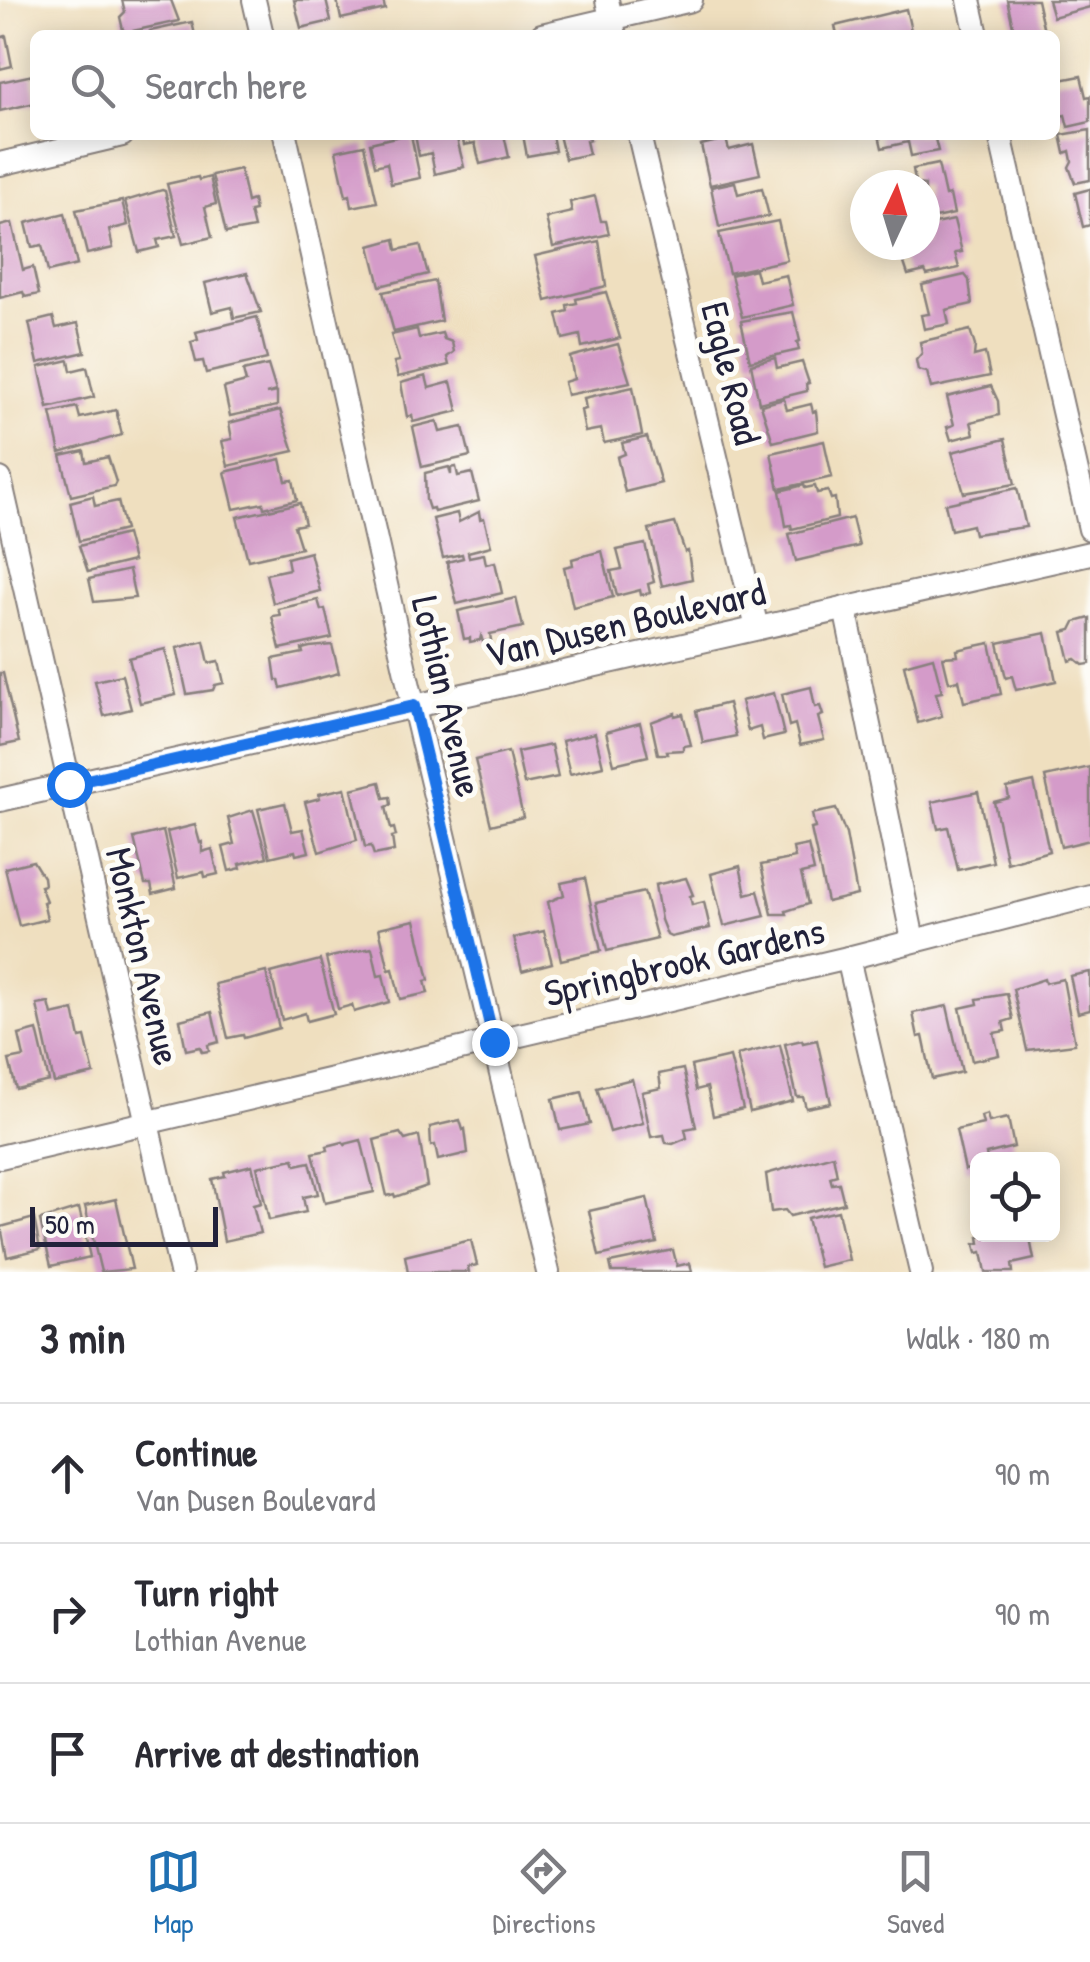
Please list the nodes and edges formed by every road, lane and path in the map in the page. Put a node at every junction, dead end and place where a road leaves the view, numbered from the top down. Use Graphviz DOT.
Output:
graph roads {
  1 [pos="254,0"];
  2 [pos="690,0"];
  3 [pos="969,0"];
  4 [pos="611,18"];
  5 [pos="261,30"];
  6 [pos="562,30"];
  7 [pos="976,30"];
  8 [pos="101,140"];
  9 [pos="287,140"];
  10 [pos="640,140"];
  11 [pos="1001,140"];
  12 [pos="0,164"];
  13 [pos="0,479"];
  14 [pos="1090,529"];
  15 [pos="1090,553"];
  16 [pos="844,608"];
  17 [pos="757,628"];
  18 [pos="414,706"];
  19 [pos="69,784"];
  20 [pos="0,800"];
  21 [pos="1090,896"];
  22 [pos="912,940"];
  23 [pos="848,958"];
  24 [pos="494,1042"];
  25 [pos="146,1124"];
  26 [pos="0,1157"];
  27 [pos="181,1272"];
  28 [pos="548,1272"];
  29 [pos="921,1272"];
  1 -- 5 [label="street"];
  2 -- 4 [label="street"];
  3 -- 7 [label="street"];
  4 -- 6 [label="street"];
  8 -- 12 [label="street"];
  9 -- 18 [label="street, Lothian Avenue"];
  10 -- 17 [label="street, Eagle Road"];
  11 -- 14 [label="street"];
  13 -- 19 [label="street, Monkton Avenue"];
  15 -- 16 [label="street, Van Dusen Boulevard"];
  16 -- 17 [label="street, Van Dusen Boulevard"];
  16 -- 22 [label="street"];
  17 -- 18 [label="street, Van Dusen Boulevard"];
  18 -- 19 [label="street, Van Dusen Boulevard"];
  18 -- 24 [label="street, Lothian Avenue"];
  19 -- 20 [label="street, Van Dusen Boulevard"];
  19 -- 25 [label="street, Monkton Avenue"];
  21 -- 22 [label="street, Springbrook Gardens"];
  22 -- 23 [label="street, Springbrook Gardens"];
  23 -- 24 [label="street, Springbrook Gardens"];
  23 -- 29 [label="street"];
  24 -- 25 [label="street, Springbrook Gardens"];
  24 -- 28 [label="street, Lothian Avenue"];
  25 -- 26 [label="street, Springbrook Gardens"];
  25 -- 27 [label="street, Monkton Avenue"];
}
